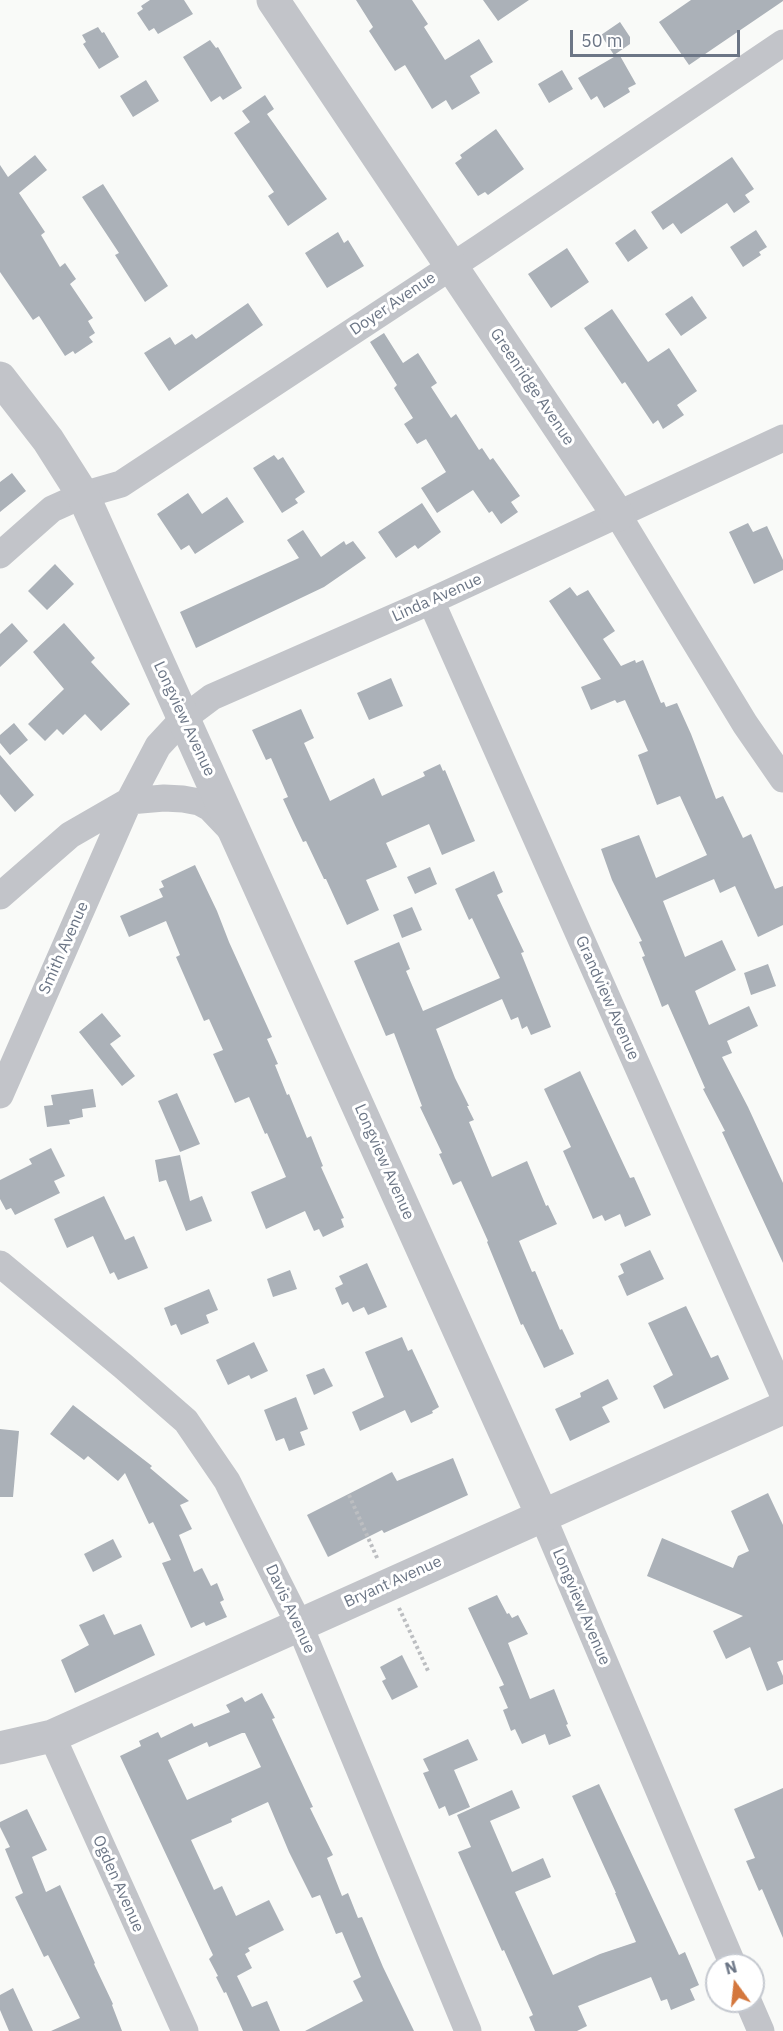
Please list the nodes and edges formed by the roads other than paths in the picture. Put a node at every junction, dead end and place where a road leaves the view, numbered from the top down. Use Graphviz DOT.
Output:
graph roads {
  1 [pos="273,0"];
  2 [pos="783,43"];
  3 [pos="451,265"];
  4 [pos="0,378"];
  5 [pos="783,438"];
  6 [pos="83,495"];
  7 [pos="618,515"];
  8 [pos="0,555"];
  9 [pos="431,601"];
  10 [pos="184,718"];
  11 [pos="783,779"];
  12 [pos="129,801"];
  13 [pos="239,839"];
  14 [pos="0,896"];
  15 [pos="0,1095"];
  16 [pos="0,1264"];
  17 [pos="783,1394"];
  18 [pos="783,1408"];
  19 [pos="542,1515"];
  20 [pos="299,1624"];
  21 [pos="52,1736"];
  22 [pos="0,1748"];
  23 [pos="728,1953"];
  24 [pos="753,2013"];
  25 [pos="185,2031"];
  26 [pos="468,2031"];
  27 [pos="761,2031"];
  1 -- 3 [label="street, Greenridge Avenue"];
  2 -- 3 [label="street, Doyer Avenue"];
  3 -- 6 [label="street, Doyer Avenue"];
  3 -- 7 [label="street, Greenridge Avenue"];
  4 -- 6 [label="street, Longview Avenue"];
  5 -- 7 [label="street, Linda Avenue"];
  6 -- 8 [label="street, Doyer Avenue"];
  6 -- 10 [label="street, Longview Avenue"];
  7 -- 9 [label="street, Linda Avenue"];
  7 -- 11 [label="street, Greenridge Avenue"];
  9 -- 10 [label="street, Linda Avenue"];
  9 -- 17 [label="street, Grandview Avenue"];
  10 -- 12 [label="street, Linda Avenue"];
  10 -- 13 [label="street, Longview Avenue"];
  12 -- 13 [label="street"];
  12 -- 14 [label="street"];
  12 -- 15 [label="street, Smith Avenue"];
  13 -- 19 [label="street, Longview Avenue"];
  16 -- 20 [label="street, Davis Avenue"];
  18 -- 19 [label="street, Bryant Avenue"];
  19 -- 20 [label="street, Bryant Avenue"];
  19 -- 23 [label="street, Longview Avenue"];
  20 -- 21 [label="street, Bryant Avenue"];
  20 -- 26 [label="street, Davis Avenue"];
  21 -- 22 [label="street, Bryant Avenue"];
  21 -- 25 [label="street, Ogden Avenue"];
  24 -- 27 [label="street"];
}
